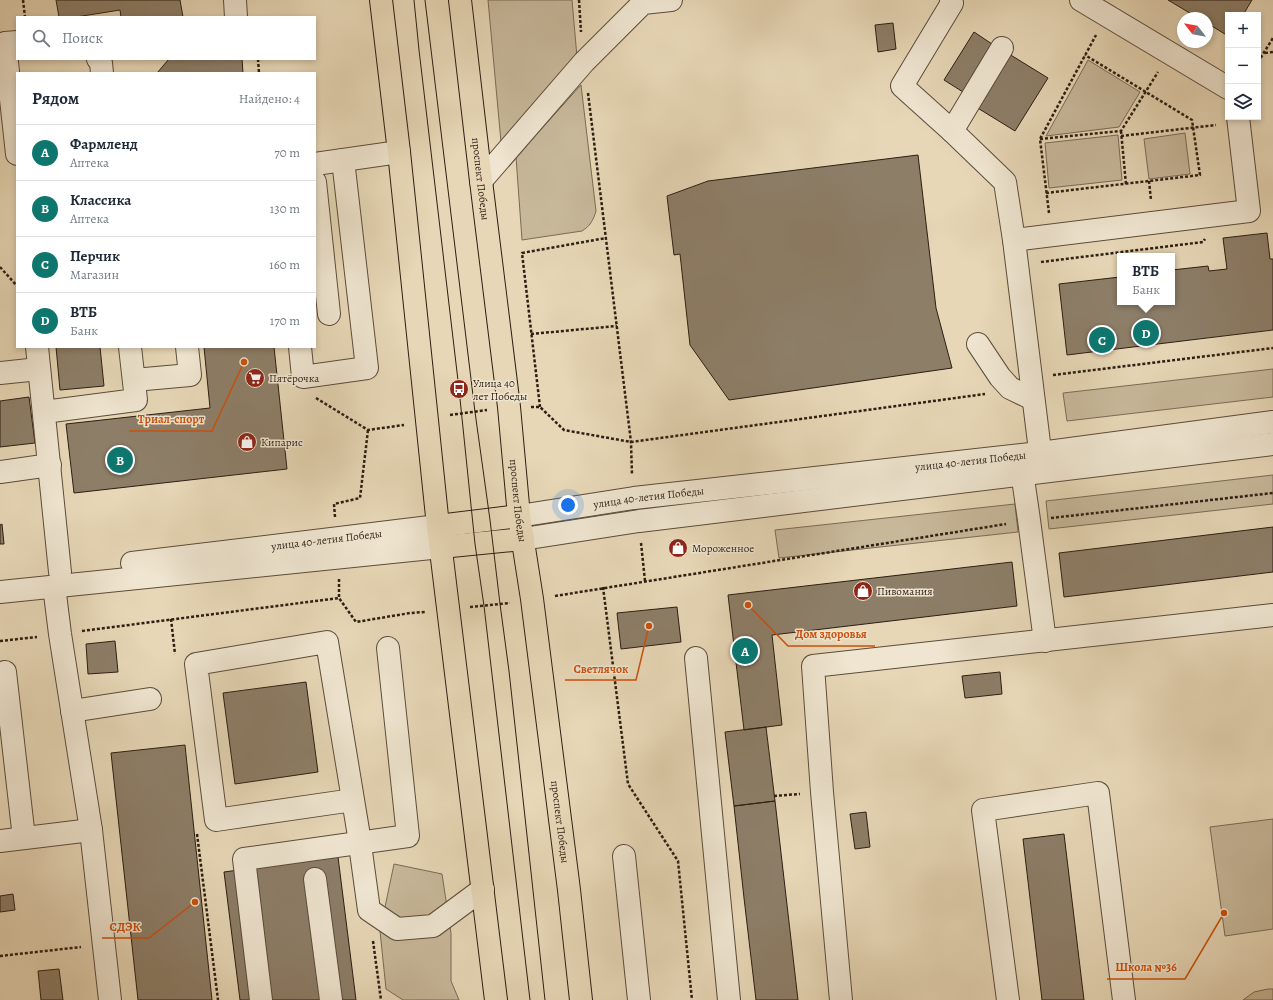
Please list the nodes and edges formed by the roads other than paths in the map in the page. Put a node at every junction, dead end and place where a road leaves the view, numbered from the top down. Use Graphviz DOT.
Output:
graph roads {
  1 [pos="235,0"];
  2 [pos="381,0"];
  3 [pos="460,0"];
  4 [pos="671,0"];
  5 [pos="951,0"];
  6 [pos="1081,0"];
  7 [pos="236,16"];
  8 [pos="16,42"];
  9 [pos="1002,48"];
  10 [pos="98,60"];
  11 [pos="102,72"];
  12 [pos="5,81"];
  13 [pos="1225,86"];
  14 [pos="1239,120"];
  15 [pos="952,131"];
  16 [pos="16,148"];
  17 [pos="399,152"];
  18 [pos="343,160"];
  19 [pos="316,164"];
  20 [pos="481,181"];
  21 [pos="316,191"];
  22 [pos="1014,240"];
  23 [pos="329,314"];
  24 [pos="978,344"];
  25 [pos="37,348"];
  26 [pos="130,348"];
  27 [pos="187,348"];
  28 [pos="300,348"];
  29 [pos="39,369"];
  30 [pos="0,373"];
  31 [pos="134,380"];
  32 [pos="1032,390"];
  33 [pos="44,412"];
  34 [pos="1273,422"];
  35 [pos="1273,444"];
  36 [pos="1031,463"];
  37 [pos="50,465"];
  38 [pos="0,472"];
  39 [pos="519,516"];
  40 [pos="439,536"];
  41 [pos="523,539"];
  42 [pos="0,578"];
  43 [pos="57,579"];
  44 [pos="0,592"];
  45 [pos="1273,616"];
  46 [pos="1045,641"];
  47 [pos="388,648"];
  48 [pos="696,658"];
  49 [pos="4,672"];
  50 [pos="150,699"];
  51 [pos="72,711"];
  52 [pos="353,800"];
  53 [pos="91,830"];
  54 [pos="24,838"];
  55 [pos="0,841"];
  56 [pos="360,843"];
  57 [pos="624,856"];
  58 [pos="315,879"];
  59 [pos="482,889"];
  60 [pos="110,1000"];
  61 [pos="261,1000"];
  62 [pos="331,1000"];
  63 [pos="496,1000"];
  64 [pos="581,1000"];
  65 [pos="639,1000"];
  66 [pos="729,1000"];
  67 [pos="841,1000"];
  68 [pos="1008,1000"];
  69 [pos="1124,1000"];
  1 -- 7 [label="street"];
  2 -- 17 [label="main road"];
  3 -- 20 [label="main road, проспект Победы"];
  4 -- 20 [label="street"];
  5 -- 15 [label="street"];
  6 -- 13 [label="street"];
  8 -- 12 [label="street"];
  9 -- 15 [label="street"];
  10 -- 11 [label="street"];
  12 -- 16 [label="street"];
  14 -- 22 [label="street"];
  15 -- 22 [label="street"];
  17 -- 18 [label="street"];
  17 -- 40 [label="main road"];
  18 -- 19 [label="street"];
  18 -- 28 [label="street"];
  20 -- 39 [label="main road, проспект Победы"];
  21 -- 23 [label="street"];
  22 -- 32 [label="street"];
  24 -- 32 [label="street"];
  25 -- 29 [label="street"];
  26 -- 31 [label="street"];
  27 -- 31 [label="street"];
  29 -- 30 [label="street"];
  29 -- 33 [label="street"];
  31 -- 33 [label="street"];
  32 -- 36 [label="street"];
  33 -- 37 [label="street"];
  34 -- 36 [label="street, улица 40-летия Победы"];
  35 -- 36 [label="street, улица 40-летия Победы"];
  36 -- 39 [label="street, улица 40-летия Победы"];
  36 -- 41 [label="street, улица 40-летия Победы"];
  36 -- 46 [label="street"];
  37 -- 38 [label="street"];
  37 -- 43 [label="street"];
  39 -- 40 [label="main road, улица 40-летия Победы"];
  39 -- 41 [label="main road, проспект Победы"];
  40 -- 41 [label="main road, улица 40-летия Победы"];
  40 -- 43 [label="street, улица 40-летия Победы"];
  40 -- 59 [label="main road"];
  41 -- 64 [label="main road, проспект Победы"];
  42 -- 43 [label="street, улица 40-летия Победы"];
  43 -- 44 [label="street"];
  43 -- 51 [label="street"];
  45 -- 46 [label="street"];
  46 -- 67 [label="street"];
  47 -- 56 [label="street"];
  48 -- 66 [label="street"];
  49 -- 54 [label="street"];
  50 -- 51 [label="street"];
  51 -- 53 [label="street"];
  52 -- 52 [label="street"];
  52 -- 56 [label="street"];
  53 -- 54 [label="street"];
  53 -- 60 [label="street"];
  54 -- 55 [label="street"];
  56 -- 59 [label="street"];
  56 -- 61 [label="street"];
  57 -- 65 [label="street"];
  58 -- 62 [label="street"];
  59 -- 63 [label="main road"];
  68 -- 69 [label="street"];
}
